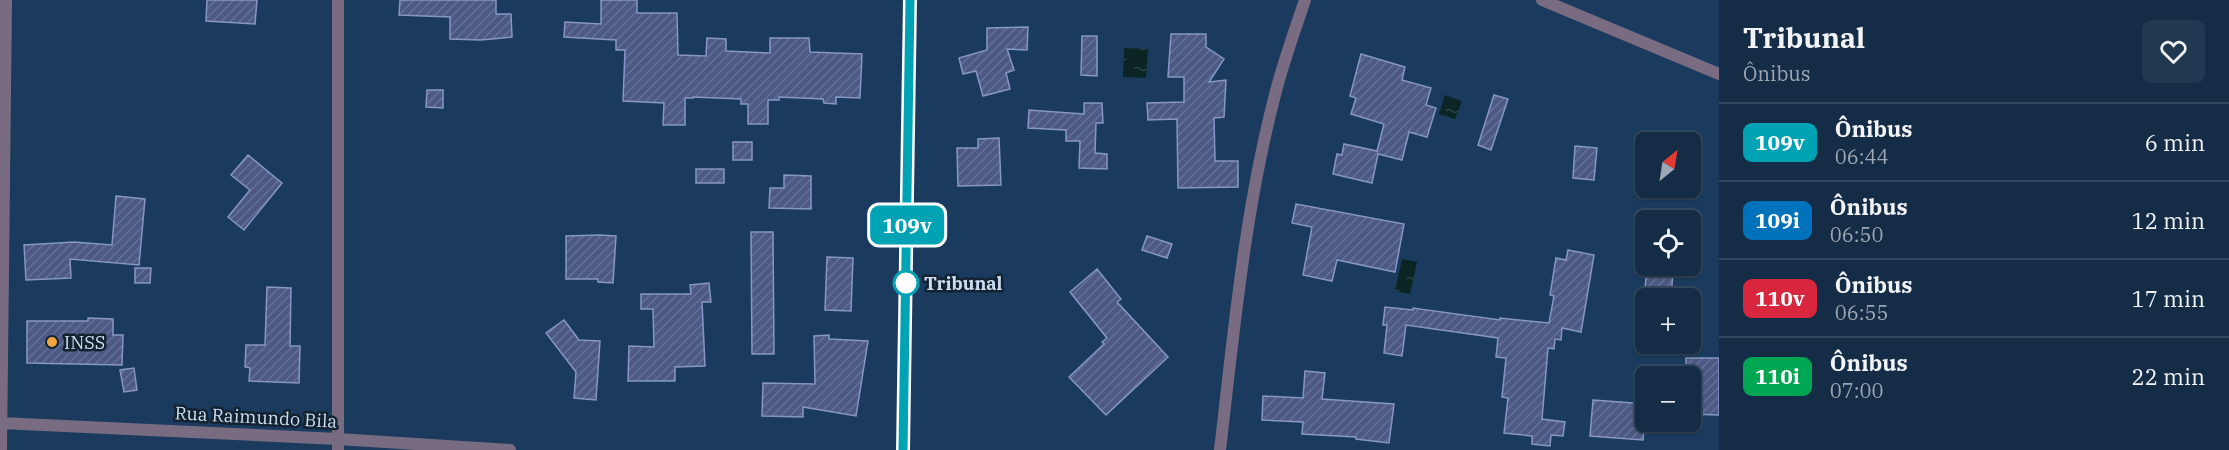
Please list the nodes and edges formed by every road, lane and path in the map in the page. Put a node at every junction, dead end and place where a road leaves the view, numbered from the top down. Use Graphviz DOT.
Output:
graph roads {
  1 [pos="6,0"];
  2 [pos="338,0"];
  3 [pos="910,0"];
  4 [pos="1305,0"];
  5 [pos="1542,0"];
  6 [pos="1719,74"];
  7 [pos="1,423"];
  8 [pos="338,444"];
  9 [pos="1,450"];
  10 [pos="510,450"];
  11 [pos="903,450"];
  12 [pos="1220,450"];
  1 -- 7 [label="street"];
  2 -- 8 [label="street"];
  3 -- 11 [label="street"];
  4 -- 12 [label="street"];
  5 -- 6 [label="street"];
  7 -- 8 [label="street, Rua Raimundo Bila"];
  7 -- 9 [label="street"];
  8 -- 10 [label="street, Rua Raimundo Bila"];
}
